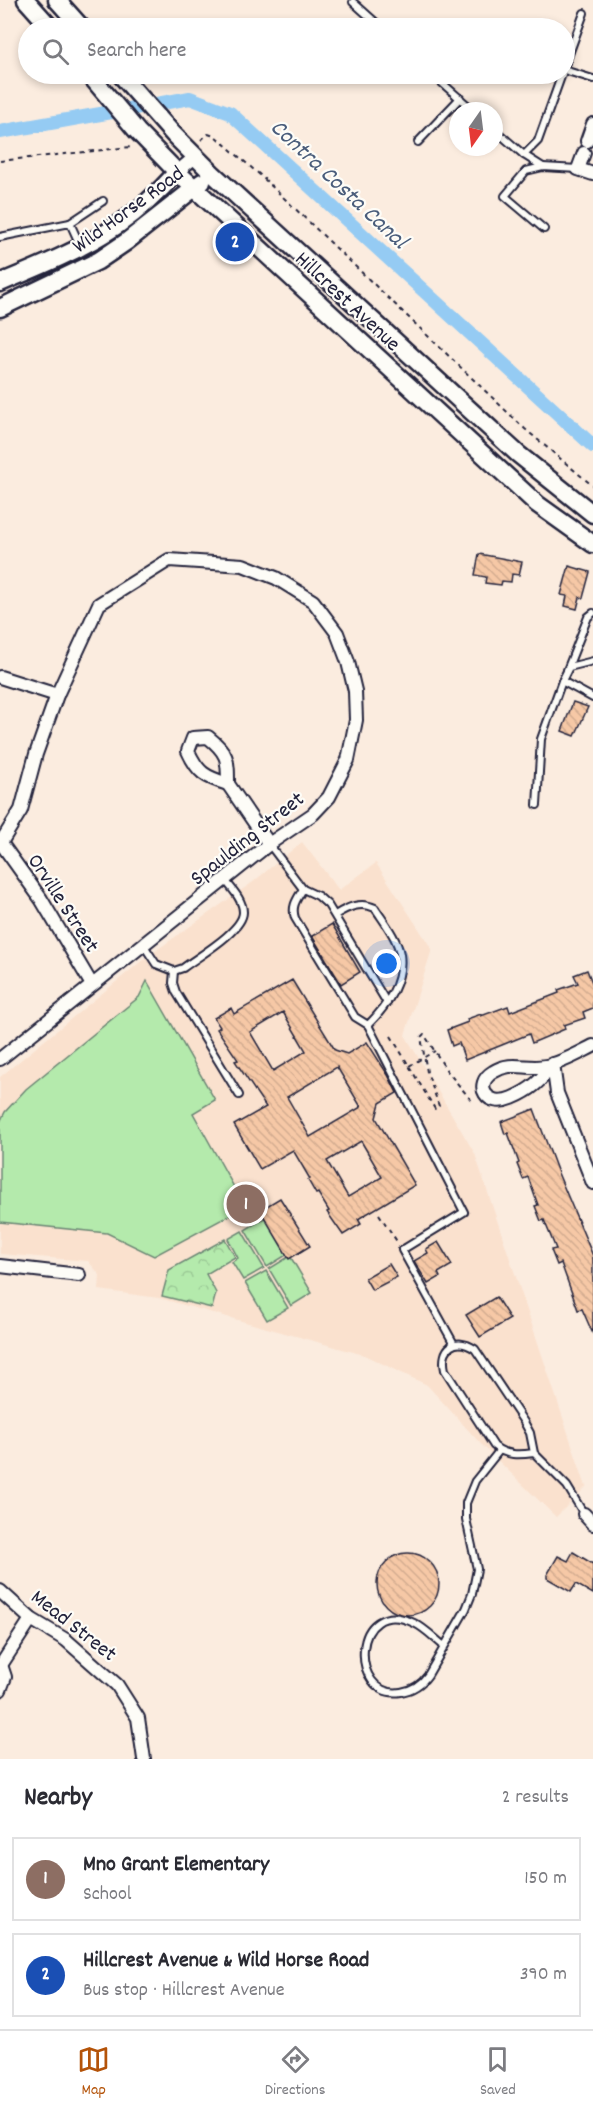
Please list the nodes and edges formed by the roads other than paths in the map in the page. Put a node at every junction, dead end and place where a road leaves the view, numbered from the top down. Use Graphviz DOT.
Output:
graph roads {
  1 [pos="26,0"];
  2 [pos="57,0"];
  3 [pos="353,2"];
  4 [pos="584,13"];
  5 [pos="42,18"];
  6 [pos="73,18"];
  7 [pos="371,18"];
  8 [pos="575,39"];
  9 [pos="575,73"];
  10 [pos="593,79"];
  11 [pos="98,84"];
  12 [pos="128,84"];
  13 [pos="444,84"];
  14 [pos="559,84"];
  15 [pos="460,98"];
  16 [pos="464,102"];
  17 [pos="593,124"];
  18 [pos="503,137"];
  19 [pos="418,142"];
  20 [pos="524,155"];
  21 [pos="195,157"];
  22 [pos="543,167"];
  23 [pos="578,169"];
  24 [pos="177,172"];
  25 [pos="212,173"];
  26 [pos="593,174"];
  27 [pos="195,189"];
  28 [pos="103,201"];
  29 [pos="70,223"];
  30 [pos="544,229"];
  31 [pos="0,237"];
  32 [pos="81,246"];
  33 [pos="0,283"];
  34 [pos="0,308"];
  35 [pos="593,514"];
  36 [pos="593,544"];
  37 [pos="593,613"];
  38 [pos="593,661"];
  39 [pos="567,670"];
  40 [pos="0,677"];
  41 [pos="562,681"];
  42 [pos="57,694"];
  43 [pos="593,698"];
  44 [pos="228,784"];
  45 [pos="537,805"];
  46 [pos="0,844"];
  47 [pos="269,844"];
  48 [pos="225,879"];
  49 [pos="303,889"];
  50 [pos="335,915"];
  51 [pos="143,944"];
  52 [pos="174,971"];
  53 [pos="92,985"];
  54 [pos="387,1003"];
  55 [pos="368,1025"];
  56 [pos="593,1046"];
  57 [pos="0,1059"];
  58 [pos="553,1064"];
  59 [pos="239,1095"];
  60 [pos="593,1183"];
  61 [pos="0,1266"];
  62 [pos="79,1275"];
  63 [pos="454,1344"];
  64 [pos="499,1451"];
  65 [pos="534,1453"];
  66 [pos="584,1514"];
  67 [pos="593,1524"];
  68 [pos="0,1591"];
  69 [pos="31,1619"];
  70 [pos="444,1646"];
  71 [pos="0,1665"];
  72 [pos="0,1690"];
  73 [pos="144,1759"];
  1 -- 5 [label="main road"];
  2 -- 6 [label="main road"];
  3 -- 7 [label="lane"];
  4 -- 8 [label="lane"];
  9 -- 10 [label="lane"];
  11 -- 24 [label="main road, Hillcrest Avenue"];
  12 -- 21 [label="main road, Hillcrest Avenue"];
  13 -- 15 [label="lane"];
  14 -- 20 [label="lane"];
  15 -- 16 [label="lane"];
  15 -- 19 [label="lane"];
  17 -- 23 [label="street"];
  18 -- 20 [label="lane"];
  20 -- 22 [label="lane"];
  21 -- 24 [label="street, Wild Horse Road"];
  21 -- 25 [label="main road, Hillcrest Avenue"];
  22 -- 23 [label="lane"];
  22 -- 30 [label="lane"];
  23 -- 26 [label="street"];
  24 -- 27 [label="main road, Hillcrest Avenue"];
  24 -- 32 [label="main road, Wild Horse Road"];
  25 -- 27 [label="main road, Wild Horse Road"];
  25 -- 35 [label="main road, Hillcrest Avenue"];
  27 -- 34 [label="main road, Wild Horse Road"];
  27 -- 36 [label="main road, Hillcrest Avenue"];
  28 -- 29 [label="lane"];
  29 -- 31 [label="lane"];
  29 -- 32 [label="lane"];
  32 -- 33 [label="main road, Wild Horse Road"];
  37 -- 39 [label="lane"];
  38 -- 39 [label="lane"];
  39 -- 41 [label="lane"];
  40 -- 42 [label="street"];
  41 -- 43 [label="lane"];
  41 -- 45 [label="lane"];
  42 -- 46 [label="street, Spaulding Street"];
  42 -- 47 [label="street, Spaulding Street"];
  44 -- 47 [label="street"];
  46 -- 53 [label="street, Orville Street"];
  47 -- 48 [label="street, Spaulding Street"];
  47 -- 49 [label="lane"];
  48 -- 51 [label="street, Spaulding Street"];
  48 -- 52 [label="lane"];
  49 -- 50 [label="lane"];
  49 -- 55 [label="lane"];
  50 -- 54 [label="lane"];
  50 -- 54 [label="lane"];
  51 -- 52 [label="lane"];
  51 -- 53 [label="street, Spaulding Street"];
  52 -- 59 [label="lane"];
  53 -- 57 [label="street, Spaulding Street"];
  54 -- 55 [label="lane"];
  55 -- 63 [label="lane"];
  56 -- 58 [label="street"];
  58 -- 58 [label="street"];
  58 -- 60 [label="street"];
  61 -- 62 [label="street"];
  63 -- 64 [label="lane"];
  63 -- 65 [label="lane"];
  64 -- 65 [label="lane"];
  64 -- 70 [label="lane"];
  65 -- 66 [label="lane"];
  66 -- 67 [label="street"];
  68 -- 69 [label="street, Mead Street"];
  69 -- 71 [label="street"];
  69 -- 73 [label="street, Mead Street"];
  70 -- 70 [label="lane"];
  71 -- 72 [label="street"];
}
